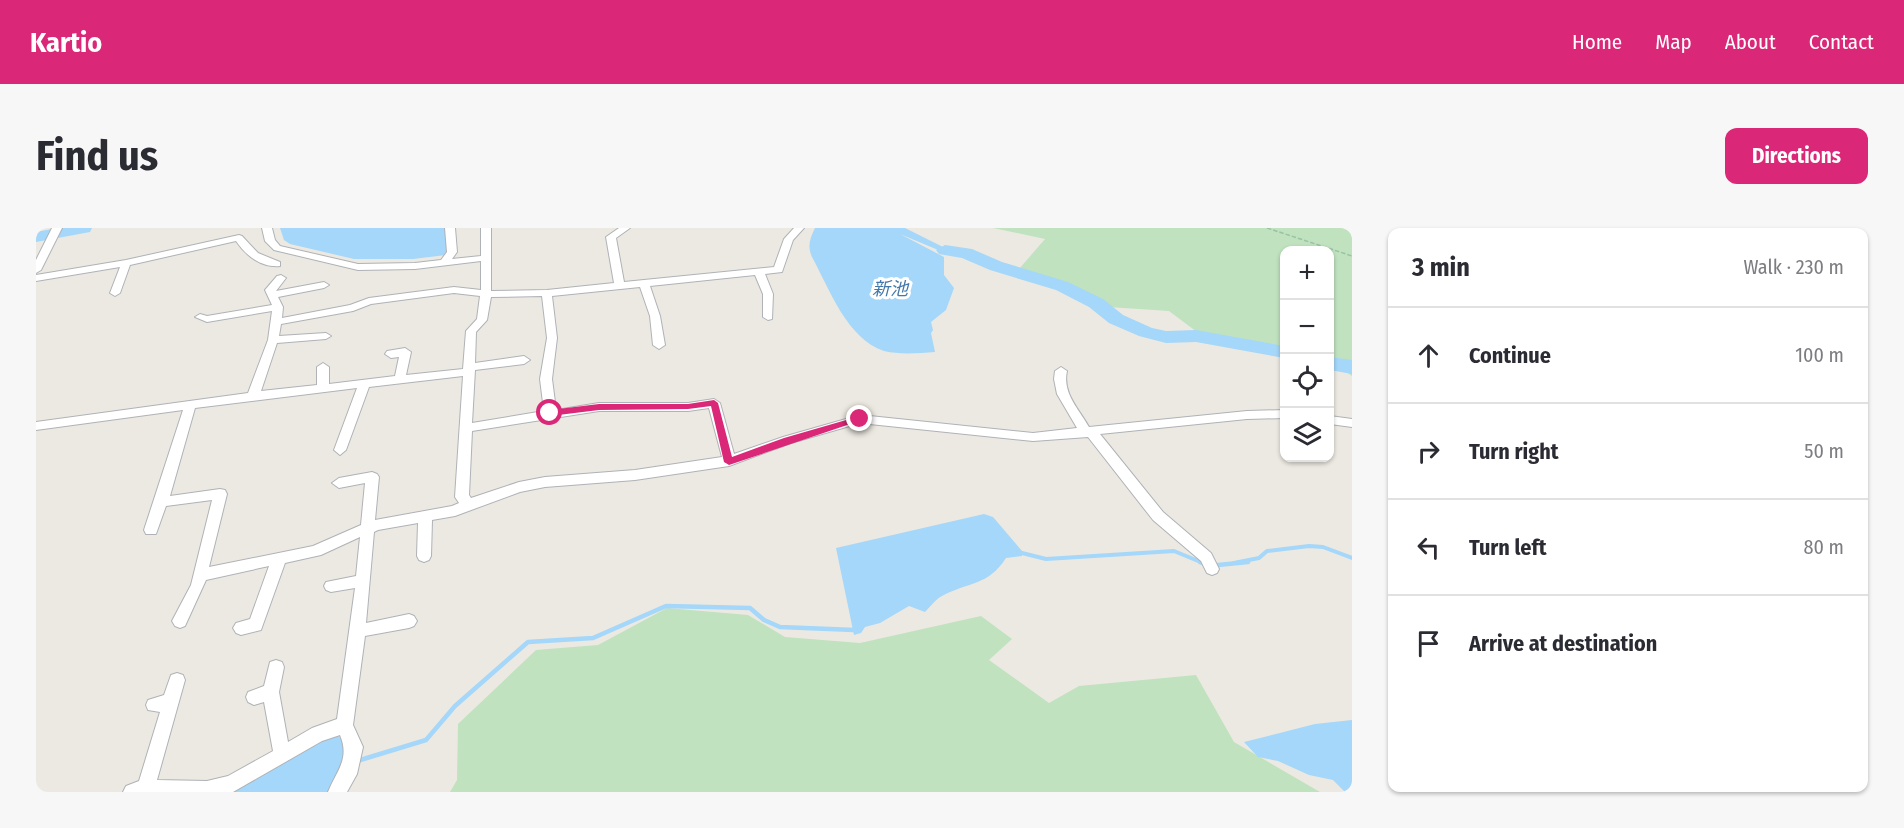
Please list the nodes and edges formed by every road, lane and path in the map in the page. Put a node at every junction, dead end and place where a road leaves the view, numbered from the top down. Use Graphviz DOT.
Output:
graph roads {
  1 [pos="267,228"];
  2 [pos="450,228"];
  3 [pos="486,228"];
  4 [pos="625,228"];
  5 [pos="799,228"];
  6 [pos="1267,228"];
  7 [pos="56,231"];
  8 [pos="1352,256"];
  9 [pos="485,258"];
  10 [pos="445,262"];
  11 [pos="126,263"];
  12 [pos="277,264"];
  13 [pos="36,270"];
  14 [pos="759,273"];
  15 [pos="36,278"];
  16 [pos="281,279"];
  17 [pos="644,283"];
  18 [pos="619,284"];
  19 [pos="324,285"];
  20 [pos="272,292"];
  21 [pos="115,293"];
  22 [pos="548,293"];
  23 [pos="486,294"];
  24 [pos="278,307"];
  25 [pos="253,311"];
  26 [pos="200,317"];
  27 [pos="768,317"];
  28 [pos="276,322"];
  29 [pos="327,336"];
  30 [pos="273,340"];
  31 [pos="659,345"];
  32 [pos="391,354"];
  33 [pos="524,360"];
  34 [pos="323,367"];
  35 [pos="469,369"];
  36 [pos="1061,371"];
  37 [pos="400,379"];
  38 [pos="365,383"];
  39 [pos="323,388"];
  40 [pos="253,396"];
  41 [pos="190,405"];
  42 [pos="550,413"];
  43 [pos="1280,414"];
  44 [pos="1334,421"];
  45 [pos="1352,423"];
  46 [pos="36,426"];
  47 [pos="465,428"];
  48 [pos="1088,433"];
  49 [pos="340,450"];
  50 [pos="729,462"];
  51 [pos="339,483"];
  52 [pos="161,502"];
  53 [pos="469,504"];
  54 [pos="425,516"];
  55 [pos="367,529"];
  56 [pos="151,530"];
  57 [pos="424,556"];
  58 [pos="280,557"];
  59 [pos="1212,569"];
  60 [pos="200,575"];
  61 [pos="362,581"];
  62 [pos="331,586"];
  63 [pos="180,621"];
  64 [pos="408,621"];
  65 [pos="241,628"];
  66 [pos="358,631"];
  67 [pos="276,667"];
  68 [pos="177,680"];
  69 [pos="271,692"];
  70 [pos="254,697"];
  71 [pos="345,725"];
  72 [pos="282,755"];
  73 [pos="139,790"];
  74 [pos="337,792"];
  1 -- 10 [label="street"];
  2 -- 10 [label="street"];
  3 -- 9 [label="street"];
  4 -- 18 [label="street"];
  5 -- 14 [label="street"];
  6 -- 8 [label="path"];
  7 -- 13 [label="street"];
  9 -- 10 [label="street"];
  9 -- 23 [label="street"];
  11 -- 12 [label="street"];
  11 -- 15 [label="street"];
  11 -- 21 [label="street"];
  14 -- 17 [label="street"];
  14 -- 27 [label="street"];
  16 -- 20 [label="street"];
  17 -- 18 [label="street"];
  17 -- 31 [label="street"];
  18 -- 22 [label="street"];
  19 -- 20 [label="street"];
  20 -- 24 [label="street"];
  20 -- 25 [label="street"];
  22 -- 23 [label="street"];
  22 -- 42 [label="street"];
  23 -- 28 [label="street"];
  23 -- 35 [label="street"];
  24 -- 25 [label="street"];
  24 -- 28 [label="street"];
  25 -- 26 [label="street"];
  28 -- 30 [label="street"];
  29 -- 30 [label="street"];
  30 -- 40 [label="street"];
  32 -- 37 [label="street"];
  33 -- 35 [label="street"];
  34 -- 39 [label="street"];
  35 -- 37 [label="street"];
  35 -- 47 [label="street"];
  36 -- 48 [label="street"];
  37 -- 38 [label="street"];
  38 -- 39 [label="street"];
  38 -- 49 [label="street"];
  39 -- 40 [label="street"];
  40 -- 41 [label="street"];
  41 -- 46 [label="street"];
  41 -- 52 [label="street"];
  42 -- 47 [label="street"];
  42 -- 50 [label="street"];
  43 -- 48 [label="street"];
  44 -- 45 [label="street"];
  47 -- 53 [label="street"];
  48 -- 50 [label="street"];
  48 -- 59 [label="street"];
  50 -- 53 [label="street"];
  51 -- 55 [label="street"];
  52 -- 56 [label="street"];
  52 -- 60 [label="street"];
  53 -- 54 [label="street"];
  54 -- 55 [label="street"];
  54 -- 57 [label="street"];
  55 -- 58 [label="street"];
  55 -- 61 [label="street"];
  58 -- 60 [label="street"];
  58 -- 65 [label="street"];
  60 -- 63 [label="street"];
  61 -- 62 [label="street"];
  61 -- 66 [label="street"];
  64 -- 66 [label="street"];
  66 -- 71 [label="street"];
  67 -- 69 [label="street"];
  68 -- 73 [label="street"];
  69 -- 70 [label="street"];
  69 -- 72 [label="street"];
  71 -- 72 [label="street"];
  71 -- 74 [label="street"];
  72 -- 73 [label="street"];
}
